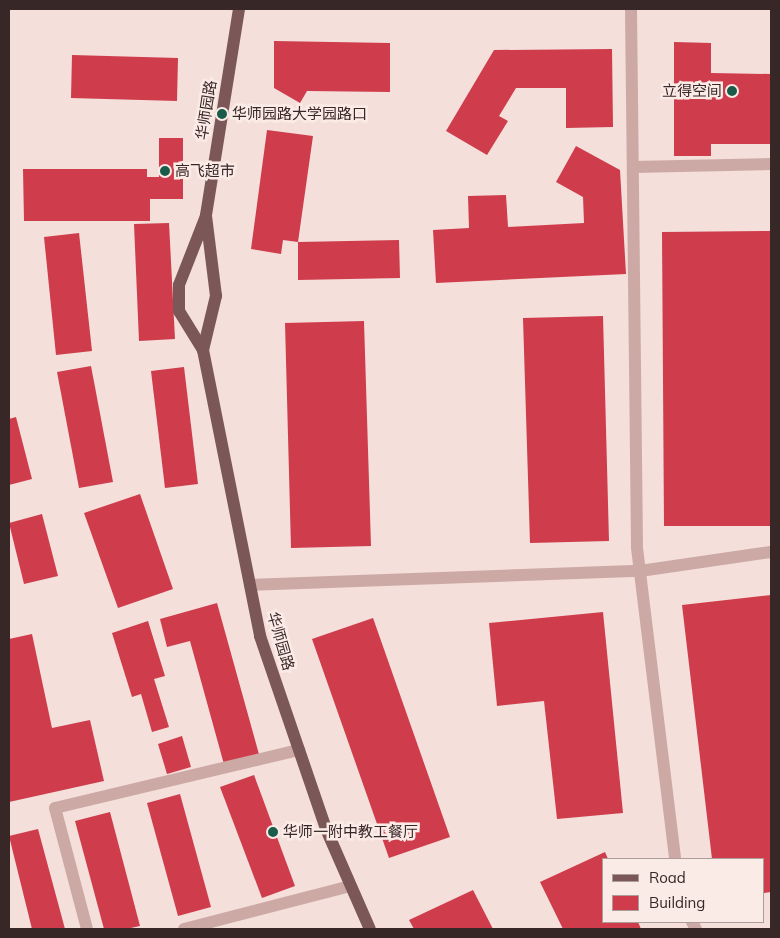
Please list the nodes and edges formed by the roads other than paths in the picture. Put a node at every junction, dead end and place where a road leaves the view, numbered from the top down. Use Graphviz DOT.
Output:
graph roads {
  1 [pos="239,9"];
  2 [pos="631,9"];
  3 [pos="771,164"];
  4 [pos="633,167"];
  5 [pos="206,216"];
  6 [pos="203,350"];
  7 [pos="771,552"];
  8 [pos="640,570"];
  9 [pos="250,585"];
  10 [pos="299,750"];
  11 [pos="675,858"];
  12 [pos="350,886"];
  13 [pos="87,929"];
  14 [pos="184,929"];
  15 [pos="370,929"];
  1 -- 5 [label="main road, 华师园路"];
  2 -- 4 [label="street"];
  3 -- 4 [label="street"];
  4 -- 8 [label="street"];
  5 -- 6 [label="main road"];
  5 -- 6 [label="main road"];
  6 -- 9 [label="main road, 华师园路"];
  7 -- 8 [label="street"];
  8 -- 9 [label="street"];
  8 -- 11 [label="street"];
  9 -- 10 [label="main road, 华师园路"];
  10 -- 12 [label="main road, 华师园路"];
  10 -- 13 [label="street"];
  12 -- 14 [label="street"];
  12 -- 15 [label="main road, 华师园路"];
}
